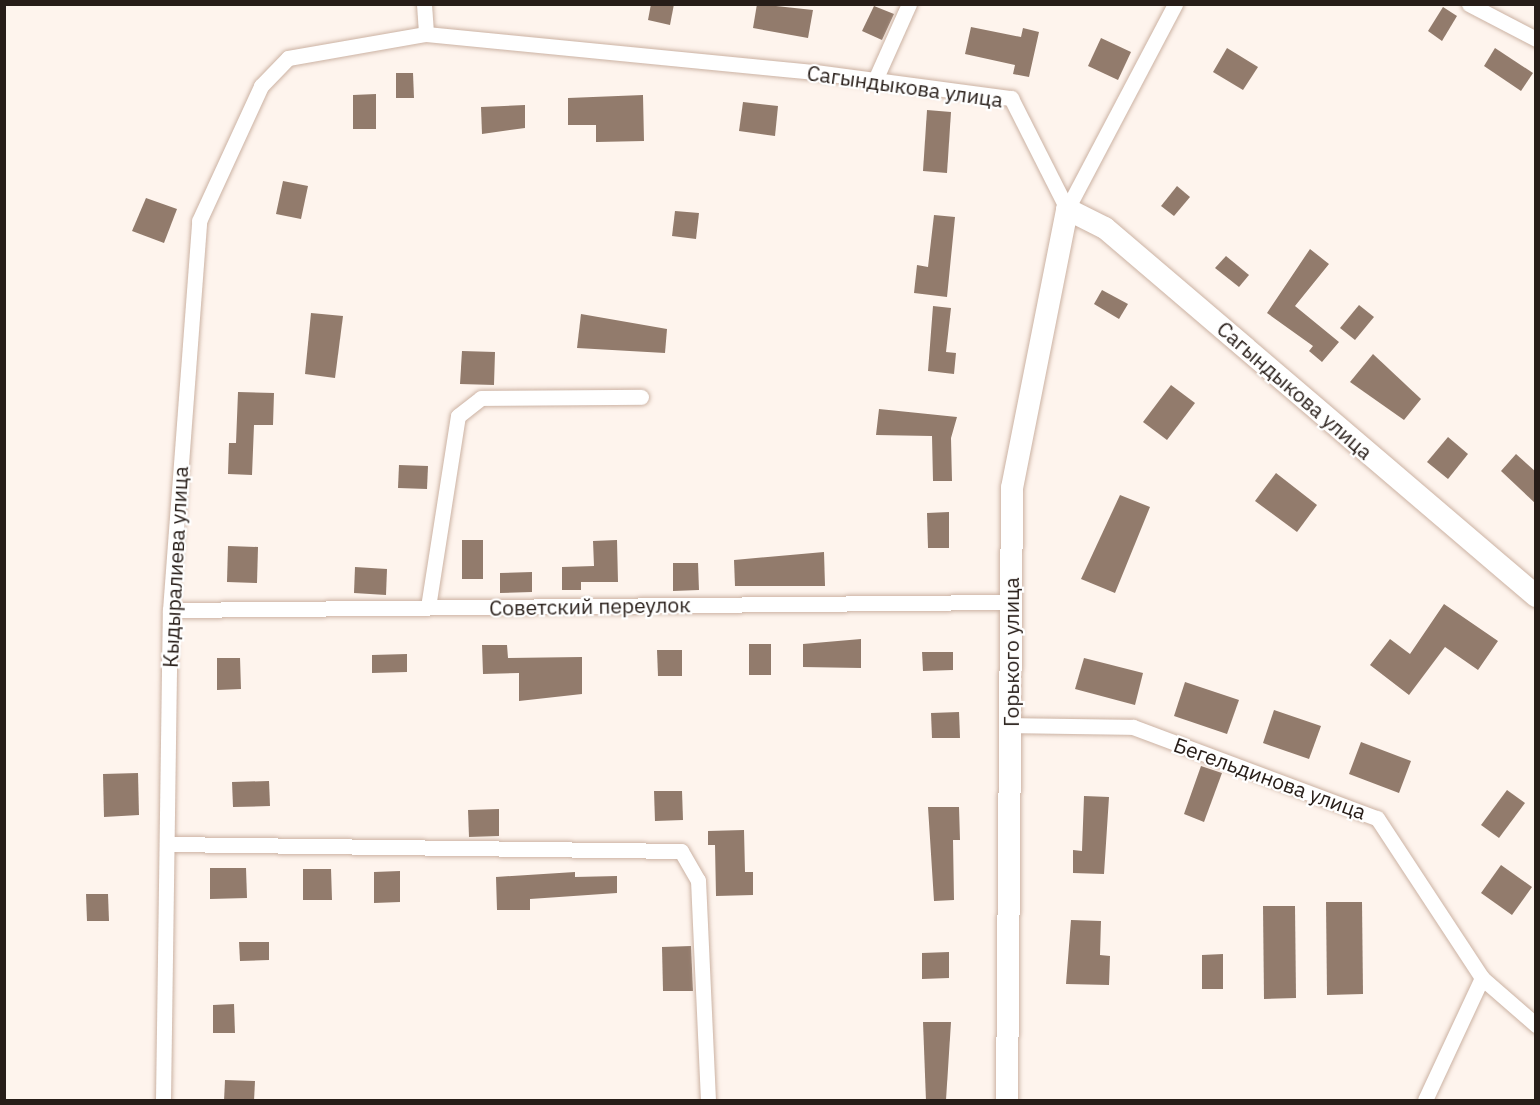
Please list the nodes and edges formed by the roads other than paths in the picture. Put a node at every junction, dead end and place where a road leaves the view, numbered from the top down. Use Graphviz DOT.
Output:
graph roads {
  1 [pos="424,4"];
  2 [pos="909,4"];
  3 [pos="1175,4"];
  4 [pos="1469,4"];
  5 [pos="426,34"];
  6 [pos="1536,39"];
  7 [pos="288,58"];
  8 [pos="875,80"];
  9 [pos="1067,209"];
  10 [pos="641,397"];
  11 [pos="1536,596"];
  12 [pos="1011,602"];
  13 [pos="428,607"];
  14 [pos="170,609"];
  15 [pos="1010,725"];
  16 [pos="167,844"];
  17 [pos="1482,978"];
  18 [pos="1536,1025"];
  19 [pos="164,1101"];
  20 [pos="708,1101"];
  21 [pos="1007,1101"];
  22 [pos="1425,1101"];
  1 -- 5 [label="street"];
  2 -- 8 [label="street"];
  3 -- 9 [label="street"];
  4 -- 6 [label="street"];
  5 -- 7 [label="street, Сагындыкова улица"];
  5 -- 8 [label="street, Сагындыкова улица"];
  7 -- 14 [label="street, Кыдыралиева улица"];
  8 -- 9 [label="street, Сагындыкова улица"];
  9 -- 11 [label="street, Сагындыкова улица"];
  9 -- 12 [label="street, Горького улица"];
  10 -- 13 [label="street"];
  12 -- 13 [label="street, Советский переулок"];
  12 -- 15 [label="street, Горького улица"];
  13 -- 14 [label="street, Советский переулок"];
  14 -- 16 [label="street, Кыдыралиева улица"];
  15 -- 17 [label="street, Бегельдинова улица"];
  15 -- 21 [label="street, Горького улица"];
  16 -- 19 [label="street, Кыдыралиева улица"];
  16 -- 20 [label="street"];
  17 -- 18 [label="street, Бегельдинова улица"];
  17 -- 22 [label="street"];
}
